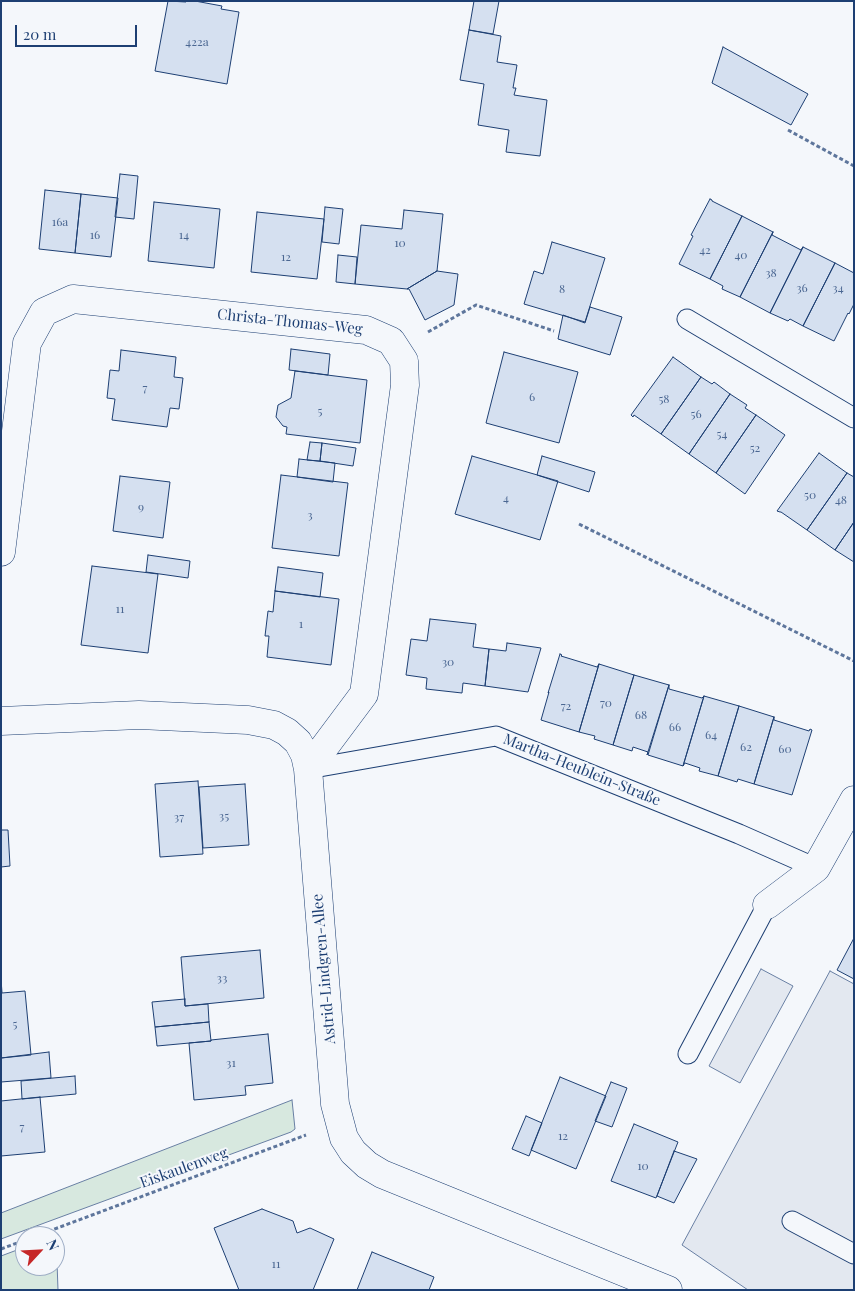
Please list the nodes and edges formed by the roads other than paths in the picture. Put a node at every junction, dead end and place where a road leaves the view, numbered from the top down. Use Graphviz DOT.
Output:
graph roads {
  1 [pos="687,319"];
  2 [pos="854,418"];
  3 [pos="1,552"];
  4 [pos="1,721"];
  5 [pos="308,769"];
  6 [pos="854,800"];
  7 [pos="816,868"];
  8 [pos="767,905"];
  9 [pos="688,1054"];
  10 [pos="792,1221"];
  11 [pos="854,1254"];
  12 [pos="668,1290"];
  1 -- 2 [label="lane"];
  3 -- 5 [label="street, Christa-Thomas-Weg"];
  4 -- 5 [label="street, Astrid-Lindgren-Allee"];
  5 -- 7 [label="lane, Martha-Heublein-Straße"];
  5 -- 12 [label="street, Astrid-Lindgren-Allee"];
  6 -- 7 [label="street"];
  7 -- 8 [label="street"];
  8 -- 9 [label="lane"];
  10 -- 11 [label="lane"];
}
